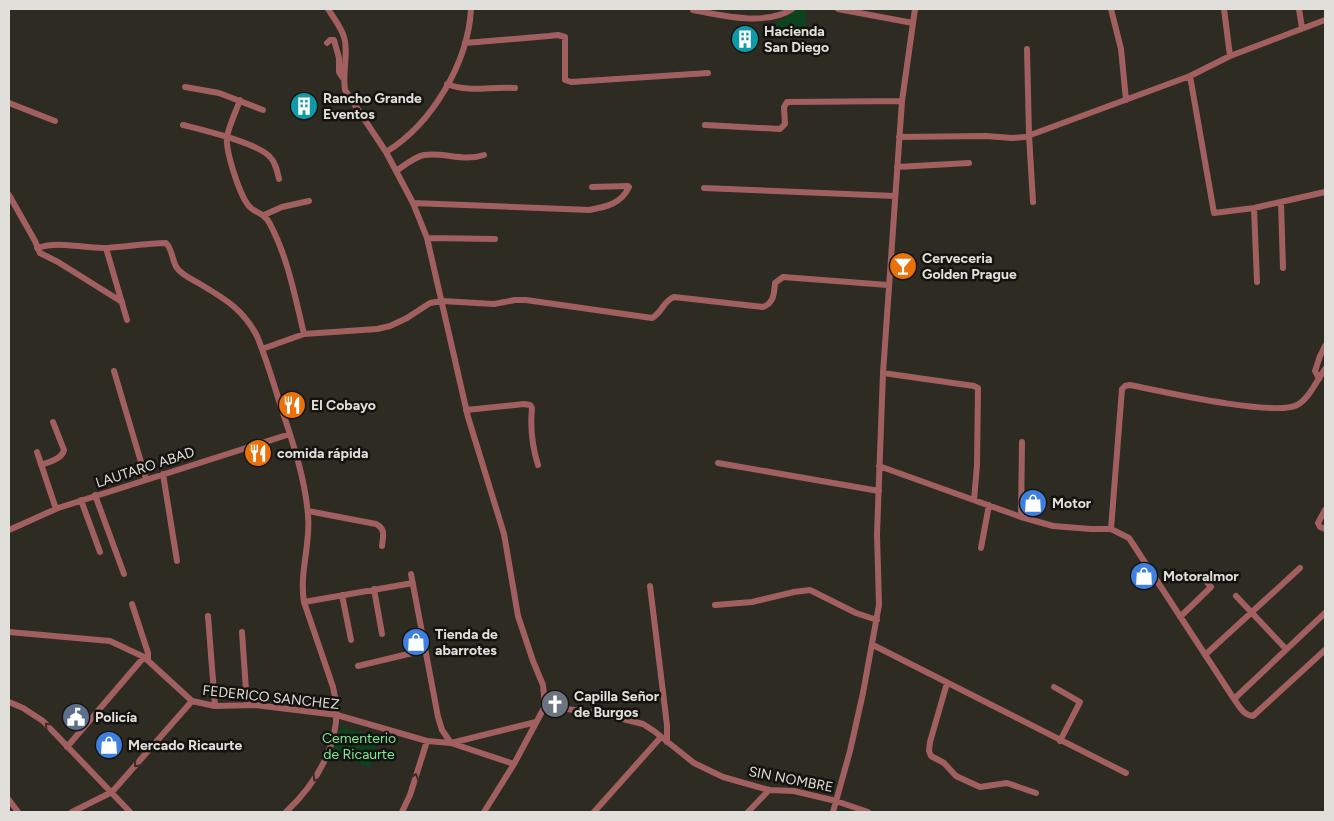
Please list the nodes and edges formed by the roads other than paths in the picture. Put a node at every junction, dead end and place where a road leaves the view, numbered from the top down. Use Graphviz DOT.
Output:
graph roads {
  1 [pos="328,9"];
  2 [pos="471,9"];
  3 [pos="792,9"];
  4 [pos="838,9"];
  5 [pos="915,9"];
  6 [pos="1111,9"];
  7 [pos="1224,9"];
  8 [pos="1299,9"];
  9 [pos="693,10"];
  10 [pos="1325,20"];
  11 [pos="913,24"];
  12 [pos="1302,28"];
  13 [pos="326,43"];
  14 [pos="465,43"];
  15 [pos="1027,49"];
  16 [pos="1230,56"];
  17 [pos="708,73"];
  18 [pos="1190,76"];
  19 [pos="343,79"];
  20 [pos="447,84"];
  21 [pos="185,86"];
  22 [pos="515,88"];
  23 [pos="240,100"];
  24 [pos="1126,100"];
  25 [pos="902,101"];
  26 [pos="9,103"];
  27 [pos="263,110"];
  28 [pos="55,121"];
  29 [pos="183,124"];
  30 [pos="705,124"];
  31 [pos="1029,135"];
  32 [pos="227,137"];
  33 [pos="899,137"];
  34 [pos="386,152"];
  35 [pos="484,155"];
  36 [pos="968,163"];
  37 [pos="897,167"];
  38 [pos="396,171"];
  39 [pos="280,178"];
  40 [pos="592,187"];
  41 [pos="704,188"];
  42 [pos="1325,192"];
  43 [pos="9,195"];
  44 [pos="895,196"];
  45 [pos="309,201"];
  46 [pos="1033,202"];
  47 [pos="413,203"];
  48 [pos="1281,203"];
  49 [pos="1254,208"];
  50 [pos="264,215"];
  51 [pos="428,238"];
  52 [pos="495,239"];
  53 [pos="37,248"];
  54 [pos="106,248"];
  55 [pos="1283,268"];
  56 [pos="1257,282"];
  57 [pos="888,285"];
  58 [pos="442,301"];
  59 [pos="122,302"];
  60 [pos="127,320"];
  61 [pos="304,334"];
  62 [pos="1325,346"];
  63 [pos="262,349"];
  64 [pos="1325,370"];
  65 [pos="114,371"];
  66 [pos="883,373"];
  67 [pos="1319,379"];
  68 [pos="466,410"];
  69 [pos="53,422"];
  70 [pos="290,434"];
  71 [pos="1022,442"];
  72 [pos="37,452"];
  73 [pos="718,463"];
  74 [pos="41,465"];
  75 [pos="538,465"];
  76 [pos="880,466"];
  77 [pos="163,474"];
  78 [pos="146,479"];
  79 [pos="878,491"];
  80 [pos="95,495"];
  81 [pos="80,500"];
  82 [pos="974,500"];
  83 [pos="989,506"];
  84 [pos="56,509"];
  85 [pos="1325,510"];
  86 [pos="308,511"];
  87 [pos="1021,517"];
  88 [pos="1111,528"];
  89 [pos="1325,528"];
  90 [pos="9,530"];
  91 [pos="382,546"];
  92 [pos="981,548"];
  93 [pos="100,552"];
  94 [pos="177,561"];
  95 [pos="1300,568"];
  96 [pos="124,574"];
  97 [pos="411,574"];
  98 [pos="1201,576"];
  99 [pos="413,583"];
  100 [pos="650,586"];
  101 [pos="374,589"];
  102 [pos="342,595"];
  103 [pos="1236,596"];
  104 [pos="304,602"];
  105 [pos="132,604"];
  106 [pos="716,605"];
  107 [pos="1252,612"];
  108 [pos="1325,613"];
  109 [pos="208,616"];
  110 [pos="1180,617"];
  111 [pos="876,620"];
  112 [pos="9,632"];
  113 [pos="242,632"];
  114 [pos="382,634"];
  115 [pos="351,640"];
  116 [pos="872,645"];
  117 [pos="1286,649"];
  118 [pos="426,650"];
  119 [pos="1325,650"];
  120 [pos="1205,655"];
  121 [pos="146,658"];
  122 [pos="358,666"];
  123 [pos="947,683"];
  124 [pos="1054,687"];
  125 [pos="1234,699"];
  126 [pos="192,701"];
  127 [pos="9,702"];
  128 [pos="247,705"];
  129 [pos="215,706"];
  130 [pos="546,706"];
  131 [pos="337,716"];
  132 [pos="536,722"];
  133 [pos="661,737"];
  134 [pos="427,741"];
  135 [pos="1060,741"];
  136 [pos="667,742"];
  137 [pos="451,743"];
  138 [pos="67,747"];
  139 [pos="514,764"];
  140 [pos="1126,773"];
  141 [pos="769,790"];
  142 [pos="112,792"];
  143 [pos="1036,793"];
  144 [pos="9,800"];
  145 [pos="836,801"];
  146 [pos="289,811"];
  147 [pos="18,812"];
  148 [pos="72,812"];
  149 [pos="130,812"];
  150 [pos="402,812"];
  151 [pos="484,812"];
  152 [pos="594,812"];
  153 [pos="748,812"];
  154 [pos="833,812"];
  155 [pos="868,812"];
  1 -- 19 [label="street"];
  2 -- 14 [label="street"];
  3 -- 9 [label="street"];
  4 -- 11 [label="street"];
  5 -- 11 [label="street"];
  6 -- 24 [label="street"];
  7 -- 16 [label="street"];
  8 -- 12 [label="street"];
  10 -- 12 [label="street"];
  11 -- 25 [label="street"];
  12 -- 16 [label="street"];
  13 -- 19 [label="street"];
  14 -- 17 [label="street"];
  14 -- 20 [label="street"];
  15 -- 31 [label="street"];
  16 -- 18 [label="street"];
  18 -- 24 [label="street"];
  18 -- 49 [label="street"];
  19 -- 34 [label="street"];
  20 -- 22 [label="street"];
  20 -- 34 [label="street"];
  21 -- 23 [label="street"];
  23 -- 27 [label="street"];
  23 -- 32 [label="street"];
  24 -- 31 [label="street"];
  25 -- 30 [label="street"];
  25 -- 33 [label="street"];
  26 -- 28 [label="street"];
  29 -- 32 [label="street"];
  31 -- 33 [label="street"];
  31 -- 46 [label="street"];
  32 -- 39 [label="street"];
  32 -- 50 [label="street"];
  33 -- 37 [label="street"];
  34 -- 38 [label="street"];
  35 -- 38 [label="street"];
  36 -- 37 [label="street"];
  37 -- 44 [label="street"];
  38 -- 47 [label="street"];
  40 -- 47 [label="street"];
  41 -- 44 [label="street"];
  42 -- 48 [label="street"];
  43 -- 53 [label="street"];
  44 -- 57 [label="street"];
  45 -- 50 [label="street"];
  47 -- 51 [label="street"];
  48 -- 49 [label="street"];
  48 -- 55 [label="street"];
  49 -- 56 [label="street"];
  50 -- 61 [label="street"];
  51 -- 52 [label="street"];
  51 -- 58 [label="street"];
  53 -- 54 [label="street"];
  53 -- 59 [label="street"];
  54 -- 59 [label="street"];
  54 -- 63 [label="street"];
  57 -- 58 [label="street"];
  57 -- 66 [label="street"];
  58 -- 61 [label="street"];
  58 -- 68 [label="street"];
  59 -- 60 [label="street"];
  61 -- 63 [label="street"];
  62 -- 67 [label="street"];
  63 -- 70 [label="street"];
  64 -- 67 [label="street"];
  65 -- 78 [label="street"];
  66 -- 76 [label="street"];
  66 -- 82 [label="street"];
  67 -- 88 [label="street"];
  68 -- 75 [label="street"];
  68 -- 130 [label="street"];
  69 -- 74 [label="street"];
  70 -- 77 [label="street, LAUTARO ABAD"];
  70 -- 86 [label="street"];
  71 -- 87 [label="street"];
  72 -- 74 [label="street"];
  73 -- 79 [label="street"];
  74 -- 84 [label="street"];
  76 -- 79 [label="street"];
  76 -- 82 [label="street"];
  77 -- 78 [label="street, LAUTARO ABAD"];
  77 -- 94 [label="street"];
  78 -- 80 [label="street, LAUTARO ABAD"];
  79 -- 111 [label="street"];
  80 -- 81 [label="street, LAUTARO ABAD"];
  80 -- 96 [label="street"];
  81 -- 84 [label="street, LAUTARO ABAD"];
  81 -- 93 [label="street"];
  82 -- 83 [label="street"];
  83 -- 87 [label="street"];
  83 -- 92 [label="street"];
  84 -- 90 [label="street, LAUTARO ABAD"];
  85 -- 89 [label="street"];
  86 -- 91 [label="street"];
  86 -- 104 [label="street"];
  87 -- 88 [label="street"];
  88 -- 110 [label="street"];
  95 -- 107 [label="street"];
  97 -- 99 [label="street"];
  98 -- 110 [label="street"];
  99 -- 101 [label="street"];
  99 -- 118 [label="street"];
  100 -- 136 [label="street"];
  101 -- 102 [label="street"];
  101 -- 114 [label="street"];
  102 -- 104 [label="street"];
  102 -- 115 [label="street"];
  103 -- 107 [label="street"];
  104 -- 131 [label="street"];
  105 -- 121 [label="street"];
  106 -- 111 [label="street"];
  107 -- 117 [label="street"];
  107 -- 120 [label="street"];
  108 -- 117 [label="street"];
  109 -- 129 [label="street"];
  110 -- 120 [label="street"];
  111 -- 116 [label="street"];
  112 -- 121 [label="street, FEDERICO SANCHEZ"];
  113 -- 128 [label="street"];
  116 -- 123 [label="street"];
  116 -- 145 [label="street"];
  117 -- 125 [label="street"];
  118 -- 122 [label="street"];
  118 -- 137 [label="street"];
  119 -- 125 [label="street"];
  120 -- 125 [label="street"];
  121 -- 126 [label="street, FEDERICO SANCHEZ"];
  121 -- 138 [label="street"];
  123 -- 135 [label="street"];
  123 -- 143 [label="street"];
  124 -- 135 [label="street"];
  126 -- 129 [label="street, FEDERICO SANCHEZ"];
  126 -- 142 [label="street, one-way"];
  138 -- 127 [label="street, one-way"];
  128 -- 129 [label="street, FEDERICO SANCHEZ"];
  128 -- 131 [label="street, FEDERICO SANCHEZ"];
  130 -- 132 [label="street"];
  130 -- 133 [label="street, SIN NOMBRE"];
  131 -- 134 [label="street, FEDERICO SANCHEZ"];
  131 -- 146 [label="street, one-way"];
  132 -- 137 [label="street"];
  132 -- 139 [label="street"];
  133 -- 136 [label="street, SIN NOMBRE"];
  133 -- 152 [label="street"];
  134 -- 137 [label="street, FEDERICO SANCHEZ"];
  150 -- 134 [label="street, one-way"];
  135 -- 140 [label="street"];
  136 -- 141 [label="street, SIN NOMBRE"];
  137 -- 139 [label="street, FEDERICO SANCHEZ"];
  138 -- 142 [label="street"];
  139 -- 151 [label="street"];
  141 -- 145 [label="street, SIN NOMBRE"];
  141 -- 153 [label="street"];
  142 -- 148 [label="street"];
  142 -- 149 [label="street"];
  144 -- 147 [label="street"];
  145 -- 154 [label="street"];
  145 -- 155 [label="street, SIN NOMBRE"];
}
